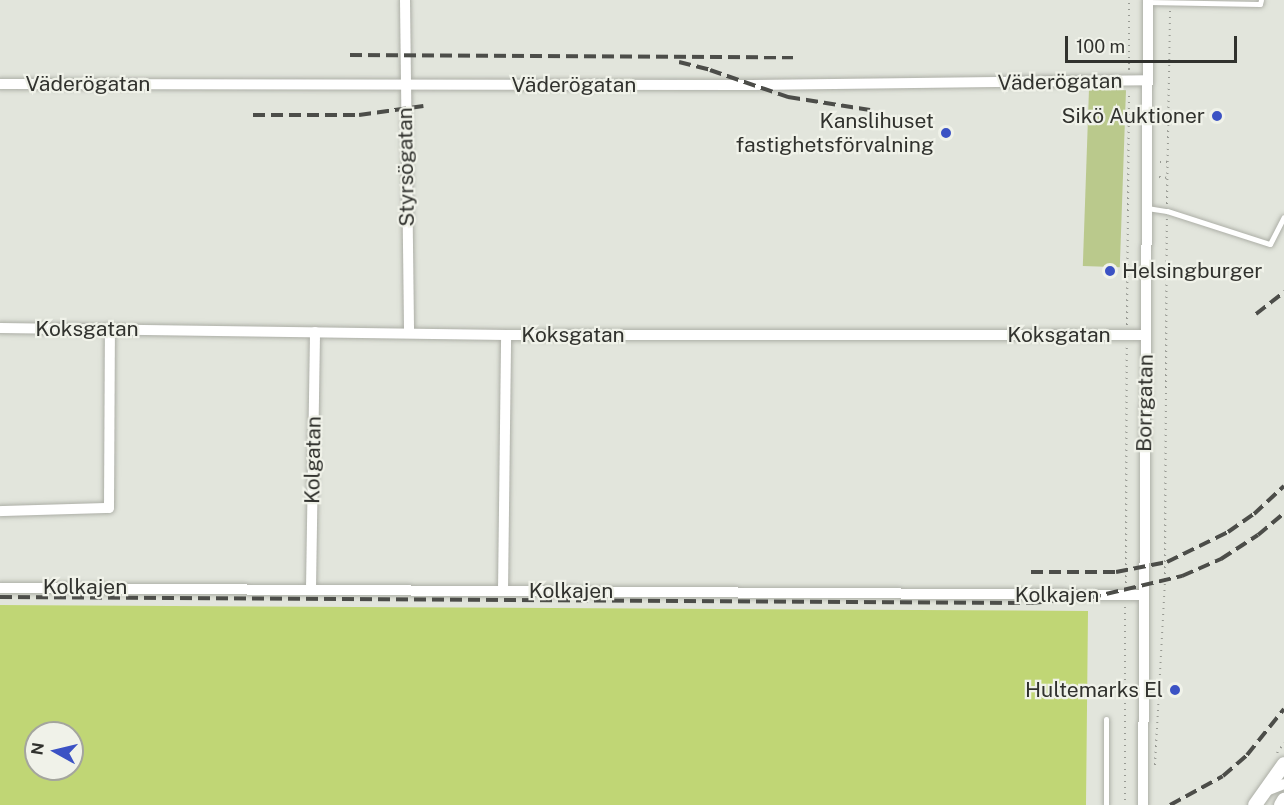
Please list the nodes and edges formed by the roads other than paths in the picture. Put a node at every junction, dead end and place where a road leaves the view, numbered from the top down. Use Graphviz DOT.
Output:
graph roads {
  1 [pos="405,0"];
  2 [pos="1261,0"];
  3 [pos="1148,1"];
  4 [pos="1148,80"];
  5 [pos="0,84"];
  6 [pos="405,85"];
  7 [pos="1147,208"];
  8 [pos="1284,217"];
  9 [pos="0,328"];
  10 [pos="110,328"];
  11 [pos="315,332"];
  12 [pos="409,333"];
  13 [pos="506,335"];
  14 [pos="1146,335"];
  15 [pos="0,511"];
  16 [pos="0,588"];
  17 [pos="311,589"];
  18 [pos="503,591"];
  19 [pos="1143,595"];
  20 [pos="1106,719"];
  21 [pos="1284,764"];
  22 [pos="1284,784"];
  23 [pos="1266,791"];
  24 [pos="1284,800"];
  25 [pos="1106,805"];
  26 [pos="1143,805"];
  27 [pos="1255,805"];
  28 [pos="1281,805"];
  1 -- 6 [label="street, Styrsögatan"];
  2 -- 3 [label="lane"];
  3 -- 4 [label="street, Borrgatan"];
  4 -- 6 [label="street, Väderögatan"];
  4 -- 7 [label="street, Borrgatan"];
  5 -- 6 [label="street, Väderögatan"];
  6 -- 12 [label="street, Styrsögatan"];
  7 -- 8 [label="lane"];
  7 -- 14 [label="street, Borrgatan"];
  9 -- 10 [label="street, Koksgatan"];
  10 -- 11 [label="street, Koksgatan"];
  10 -- 15 [label="street"];
  11 -- 12 [label="street, Koksgatan"];
  11 -- 17 [label="street, Kolgatan"];
  12 -- 13 [label="street, Koksgatan"];
  13 -- 14 [label="street, Koksgatan"];
  13 -- 18 [label="street"];
  14 -- 19 [label="street, Borrgatan"];
  16 -- 17 [label="street, Kolkajen"];
  17 -- 18 [label="street, Kolkajen"];
  18 -- 19 [label="street, Kolkajen"];
  19 -- 26 [label="street, Borrgatan"];
  20 -- 25 [label="lane"];
  21 -- 23 [label="main road"];
  22 -- 23 [label="street"];
  23 -- 27 [label="main road"];
  24 -- 28 [label="main road"];
}
